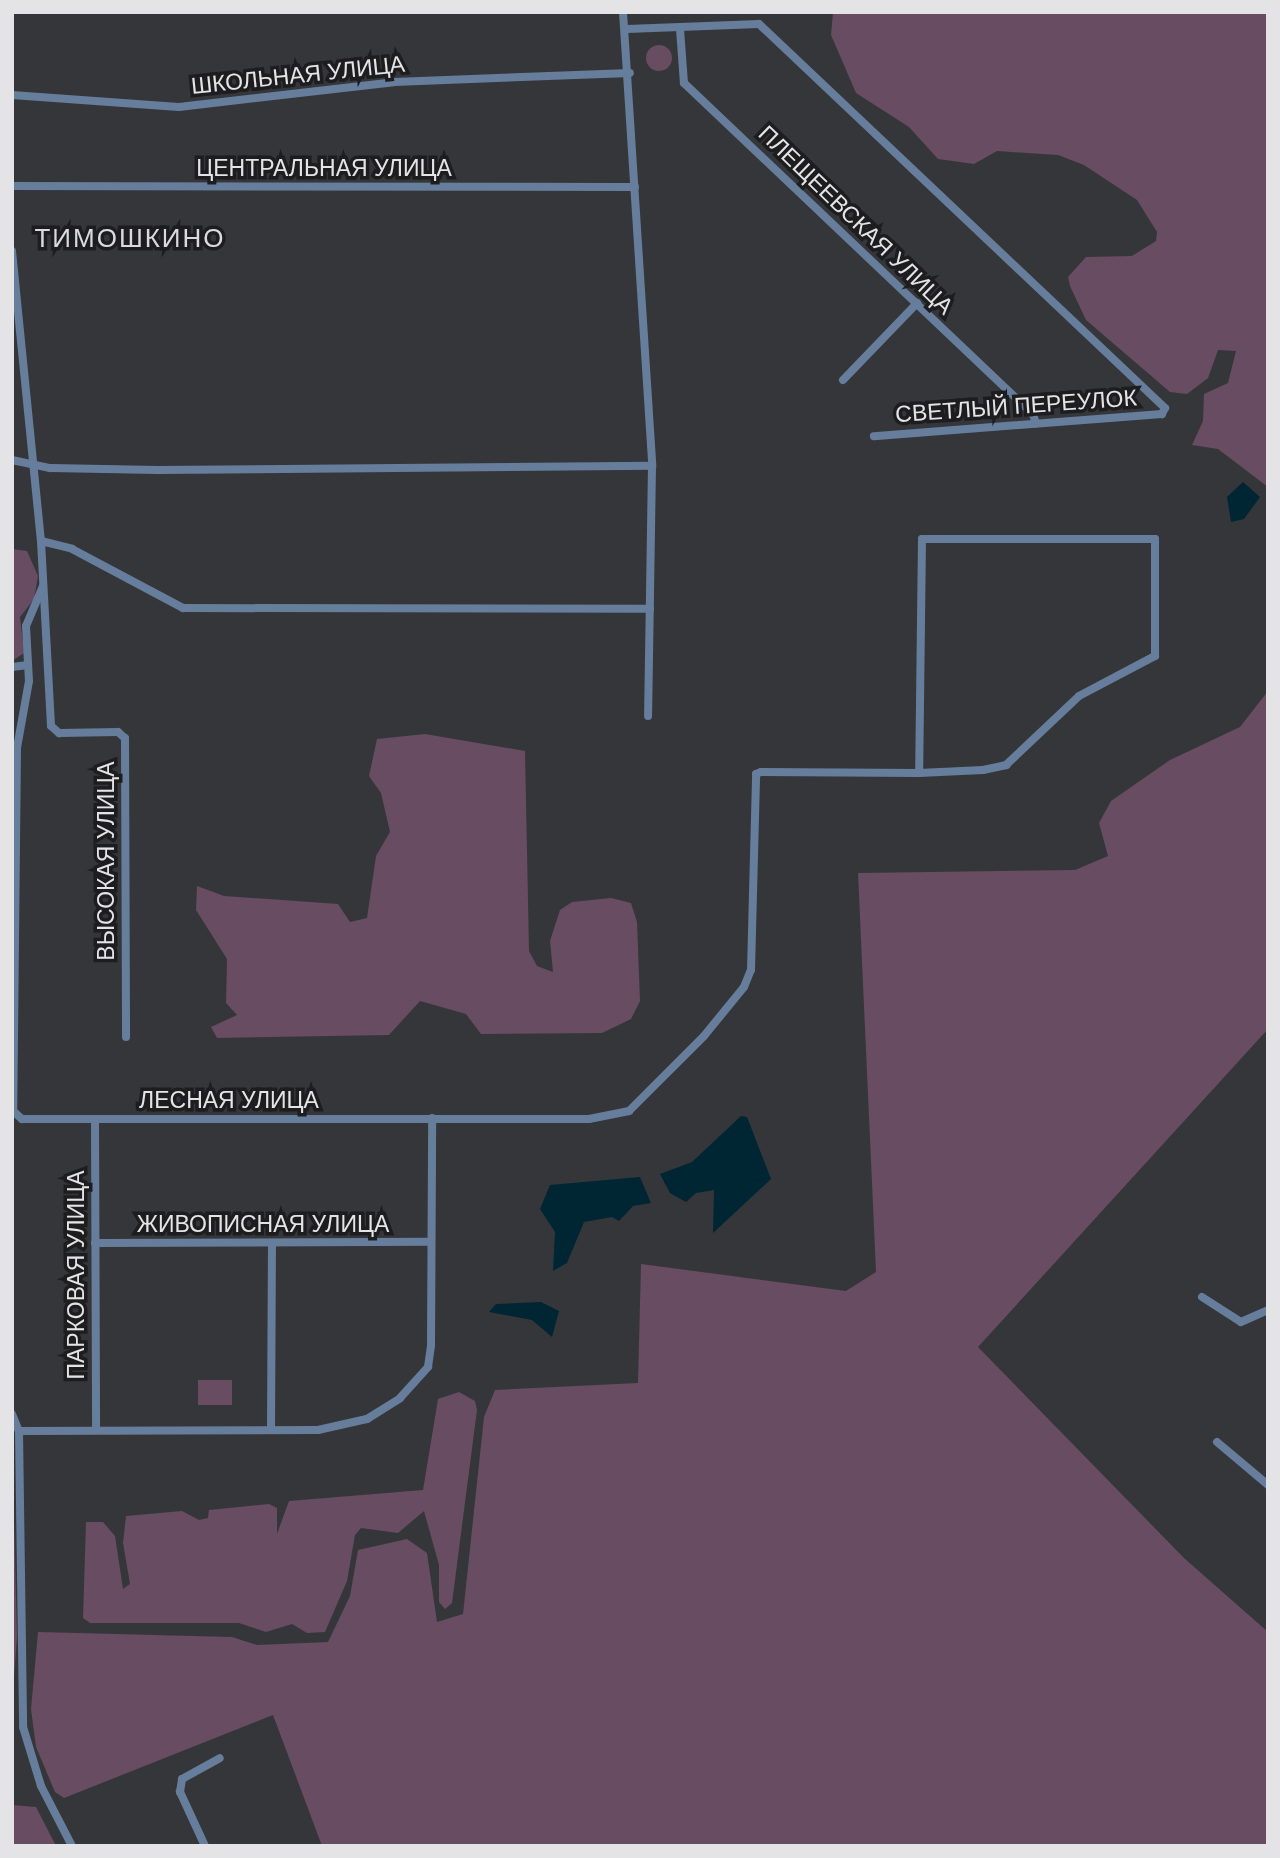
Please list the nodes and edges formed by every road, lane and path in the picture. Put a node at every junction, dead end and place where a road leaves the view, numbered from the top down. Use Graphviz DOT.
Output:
graph roads {
  1 [pos="623,12"];
  2 [pos="627,29"];
  3 [pos="680,29"];
  4 [pos="630,73"];
  5 [pos="12,95"];
  6 [pos="12,186"];
  7 [pos="635,187"];
  8 [pos="12,251"];
  9 [pos="917,303"];
  10 [pos="843,380"];
  11 [pos="1037,424"];
  12 [pos="873,436"];
  13 [pos="12,460"];
  14 [pos="33,464"];
  15 [pos="652,466"];
  16 [pos="41,541"];
  17 [pos="43,586"];
  18 [pos="650,609"];
  19 [pos="28,665"];
  20 [pos="12,667"];
  21 [pos="648,716"];
  22 [pos="15,747"];
  23 [pos="919,772"];
  24 [pos="126,1037"];
  25 [pos="13,1083"];
  26 [pos="432,1118"];
  27 [pos="95,1120"];
  28 [pos="431,1242"];
  29 [pos="95,1243"];
  30 [pos="272,1244"];
  31 [pos="1202,1297"];
  32 [pos="1268,1310"];
  33 [pos="12,1414"];
  34 [pos="96,1430"];
  35 [pos="271,1430"];
  36 [pos="19,1431"];
  37 [pos="1217,1442"];
  38 [pos="1268,1485"];
  39 [pos="220,1758"];
  40 [pos="72,1846"];
  41 [pos="205,1846"];
  1 -- 2 [label="street"];
  2 -- 3 [label="street"];
  2 -- 4 [label="street"];
  3 -- 9 [label="street, ПЛЕЩЕЕВСКАЯ УЛИЦА"];
  3 -- 11 [label="street, СВЕТЛЫЙ ПЕРЕУЛОК"];
  4 -- 5 [label="street, ШКОЛЬНАЯ УЛИЦА"];
  4 -- 7 [label="street"];
  6 -- 7 [label="street, ЦЕНТРАЛЬНАЯ УЛИЦА"];
  7 -- 15 [label="street"];
  8 -- 14 [label="street, ВЫСОКАЯ УЛИЦА"];
  9 -- 10 [label="street"];
  9 -- 11 [label="street, ПЛЕЩЕЕВСКАЯ УЛИЦА"];
  11 -- 12 [label="street, СВЕТЛЫЙ ПЕРЕУЛОК"];
  13 -- 14 [label="street"];
  14 -- 15 [label="street"];
  14 -- 16 [label="street, ВЫСОКАЯ УЛИЦА"];
  15 -- 18 [label="street"];
  16 -- 17 [label="street, ВЫСОКАЯ УЛИЦА"];
  16 -- 18 [label="street"];
  17 -- 19 [label="street"];
  17 -- 24 [label="street, ВЫСОКАЯ УЛИЦА"];
  18 -- 21 [label="street"];
  19 -- 20 [label="street"];
  19 -- 22 [label="street"];
  22 -- 25 [label="street"];
  23 -- 23 [label="street"];
  23 -- 26 [label="street"];
  25 -- 27 [label="street, ЛЕСНАЯ УЛИЦА"];
  26 -- 27 [label="street, ЛЕСНАЯ УЛИЦА"];
  26 -- 28 [label="street"];
  27 -- 29 [label="street, ПАРКОВАЯ УЛИЦА"];
  28 -- 30 [label="street, ЖИВОПИСНАЯ УЛИЦА"];
  28 -- 35 [label="street"];
  29 -- 30 [label="street, ЖИВОПИСНАЯ УЛИЦА"];
  29 -- 34 [label="street, ПАРКОВАЯ УЛИЦА"];
  30 -- 35 [label="street"];
  31 -- 32 [label="street"];
  33 -- 36 [label="street"];
  34 -- 35 [label="street"];
  34 -- 36 [label="street"];
  36 -- 40 [label="street"];
  37 -- 38 [label="street"];
  39 -- 41 [label="street"];
}
